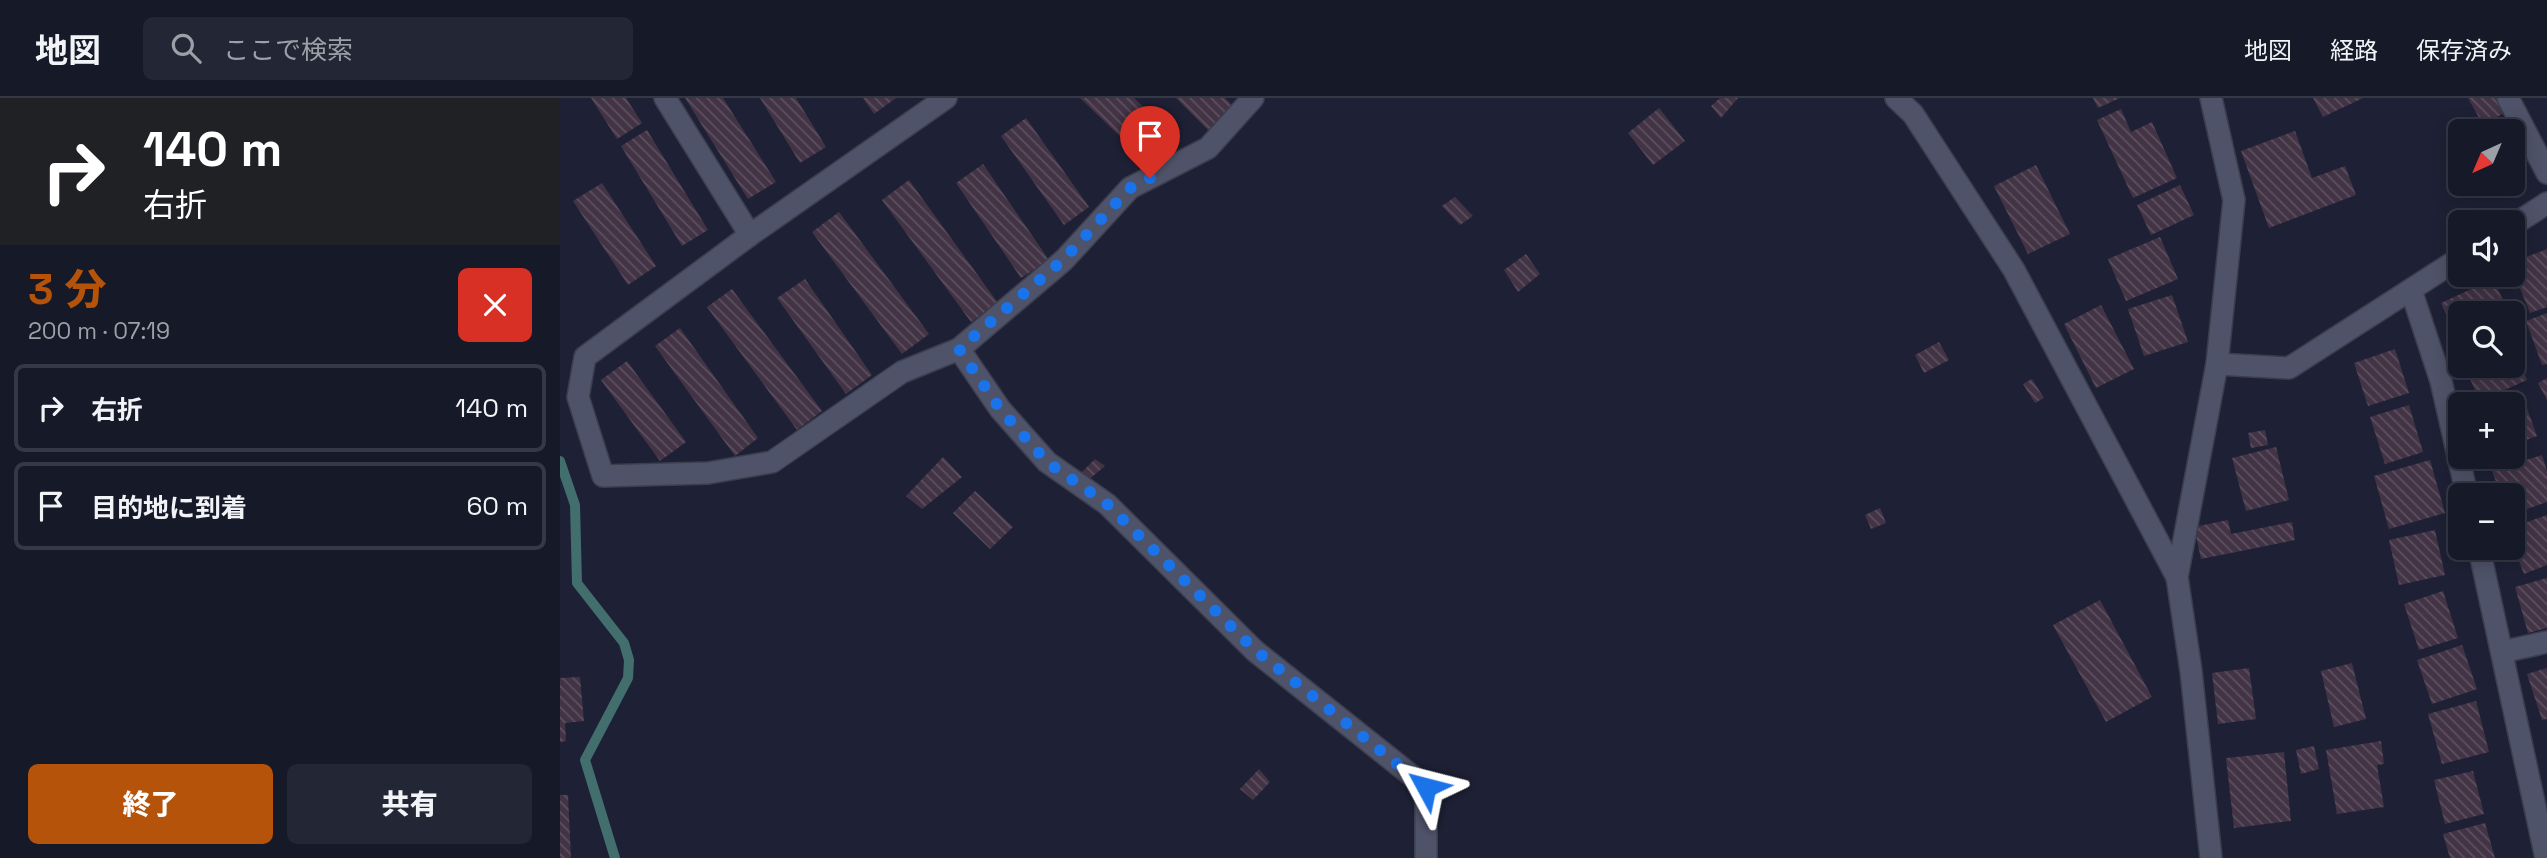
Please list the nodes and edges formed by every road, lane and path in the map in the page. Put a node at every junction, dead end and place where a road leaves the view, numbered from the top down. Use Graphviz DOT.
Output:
graph roads {
  1 [pos="665,98"];
  2 [pos="946,98"];
  3 [pos="1253,98"];
  4 [pos="1896,98"];
  5 [pos="2211,98"];
  6 [pos="2508,98"];
  7 [pos="2547,173"];
  8 [pos="2547,203"];
  9 [pos="2525,217"];
  10 [pos="750,235"];
  11 [pos="2448,266"];
  12 [pos="2411,290"];
  13 [pos="959,349"];
  14 [pos="2217,364"];
  15 [pos="2464,483"];
  16 [pos="2482,560"];
  17 [pos="2177,577"];
  18 [pos="2547,642"];
  19 [pos="2502,652"];
  20 [pos="1426,858"];
  21 [pos="2211,858"];
  22 [pos="2546,858"];
  1 -- 10 [label="street"];
  2 -- 10 [label="street"];
  3 -- 13 [label="street"];
  4 -- 17 [label="street"];
  5 -- 14 [label="street"];
  6 -- 7 [label="street"];
  8 -- 9 [label="street"];
  10 -- 13 [label="street"];
  11 -- 12 [label="street"];
  12 -- 14 [label="street"];
  12 -- 15 [label="street"];
  13 -- 20 [label="street"];
  14 -- 17 [label="street"];
  16 -- 19 [label="street"];
  17 -- 21 [label="street"];
  18 -- 19 [label="street"];
  19 -- 22 [label="street"];
}
